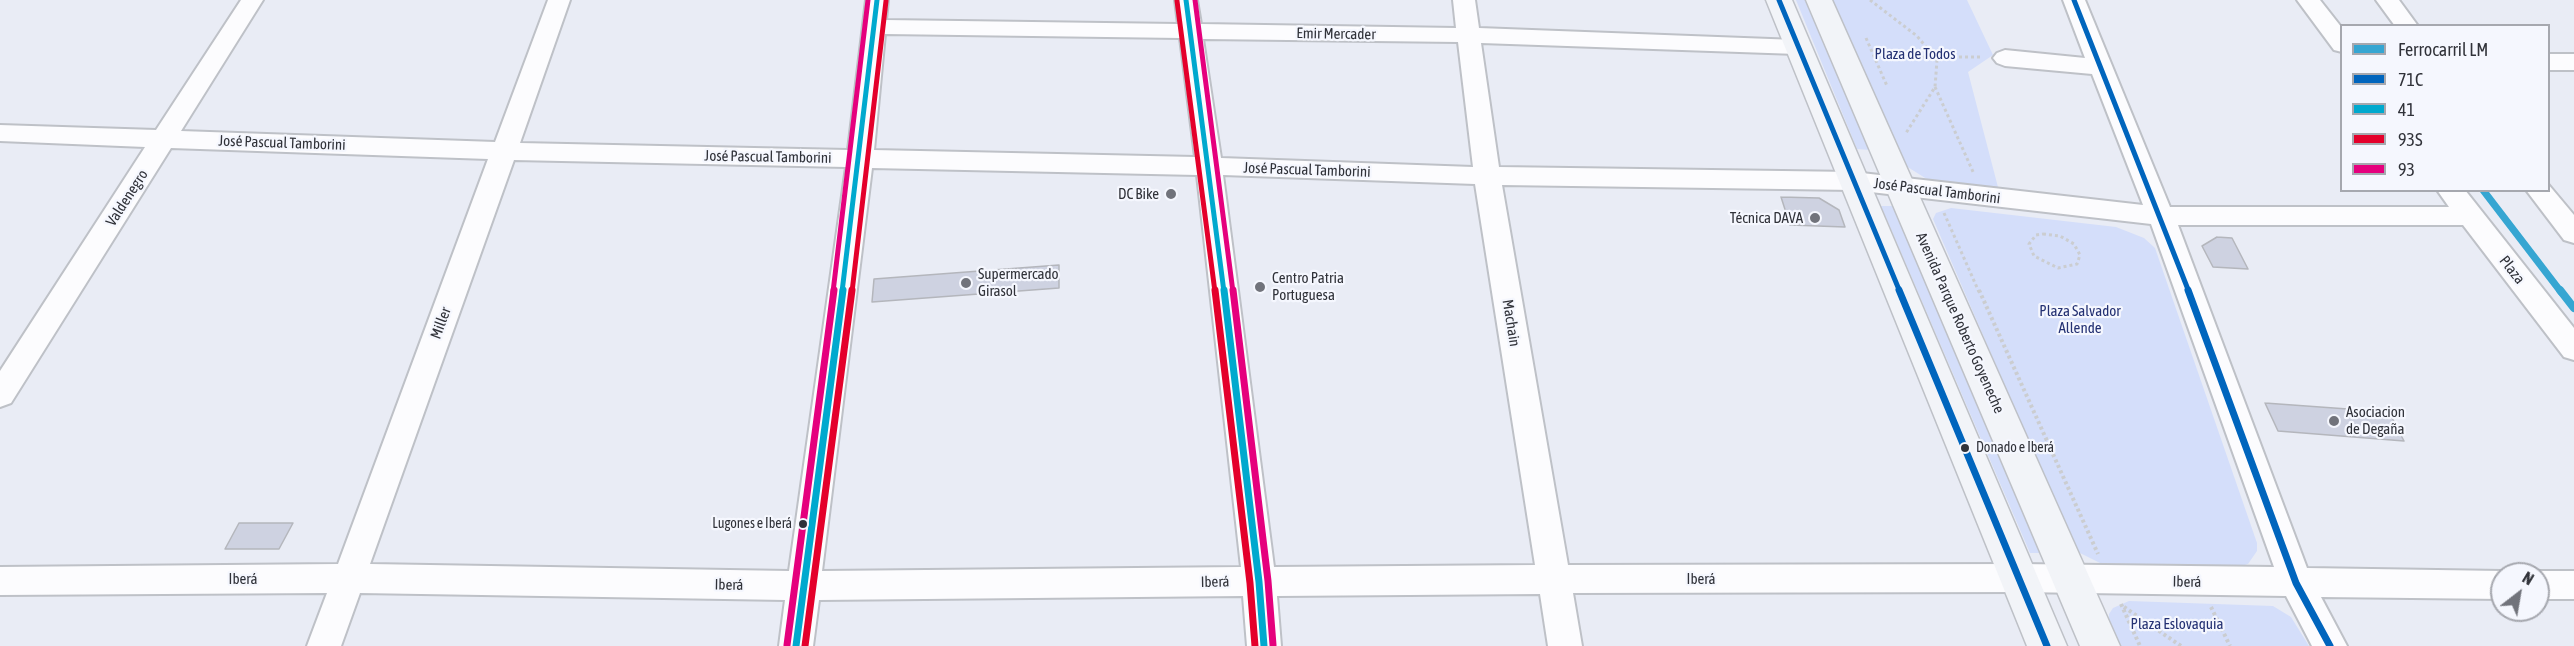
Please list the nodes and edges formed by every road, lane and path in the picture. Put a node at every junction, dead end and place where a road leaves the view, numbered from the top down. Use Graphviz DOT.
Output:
graph roads {
  1 [pos="252,0"];
  2 [pos="559,0"];
  3 [pos="1186,0"];
  4 [pos="1464,0"];
  5 [pos="1779,0"];
  6 [pos="1820,0"];
  7 [pos="1870,0"];
  8 [pos="2074,0"];
  9 [pos="2308,0"];
  10 [pos="2387,0"];
  11 [pos="1877,2"];
  12 [pos="875,14"];
  13 [pos="2405,24"];
  14 [pos="1189,33"];
  15 [pos="1469,35"];
  16 [pos="2340,42"];
  17 [pos="1797,47"];
  18 [pos="1875,57"];
  19 [pos="1934,57"];
  20 [pos="2005,58"];
  21 [pos="2550,62"];
  22 [pos="2574,62"];
  23 [pos="2100,67"];
  24 [pos="1935,87"];
  25 [pos="0,133"];
  26 [pos="1906,133"];
  27 [pos="165,138"];
  28 [pos="503,152"];
  29 [pos="860,158"];
  30 [pos="1209,166"];
  31 [pos="1486,176"];
  32 [pos="1853,181"];
  33 [pos="1900,186"];
  34 [pos="1934,191"];
  35 [pos="2451,192"];
  36 [pos="2541,192"];
  37 [pos="1985,198"];
  38 [pos="2565,212"];
  39 [pos="2161,216"];
  40 [pos="2469,216"];
  41 [pos="2574,234"];
  42 [pos="2073,267"];
  43 [pos="2574,349"];
  44 [pos="0,395"];
  45 [pos="349,578"];
  46 [pos="2019,578"];
  47 [pos="1554,579"];
  48 [pos="2071,580"];
  49 [pos="0,581"];
  50 [pos="1259,582"];
  51 [pos="2199,582"];
  52 [pos="2296,584"];
  53 [pos="2490,585"];
  54 [pos="2550,585"];
  55 [pos="2574,585"];
  56 [pos="803,586"];
  57 [pos="2116,592"];
  58 [pos="324,646"];
  59 [pos="796,646"];
  60 [pos="1264,646"];
  61 [pos="1565,646"];
  62 [pos="2047,646"];
  63 [pos="2100,646"];
  64 [pos="2140,646"];
  65 [pos="2181,646"];
  66 [pos="2230,646"];
  67 [pos="2330,646"];
  1 -- 27 [label="street, Valdenegro"];
  2 -- 28 [label="street, Miller"];
  3 -- 14 [label="street"];
  4 -- 15 [label="street, Machain"];
  5 -- 17 [label="main road"];
  6 -- 33 [label="main road, Avenida Parque Roberto Goyeneche"];
  7 -- 11 [label="path"];
  8 -- 23 [label="street"];
  9 -- 16 [label="street"];
  10 -- 13 [label="street"];
  11 -- 19 [label="path"];
  12 -- 14 [label="street, Emir Mercader"];
  12 -- 29 [label="street"];
  14 -- 15 [label="street, Emir Mercader"];
  14 -- 30 [label="street"];
  15 -- 17 [label="street, Emir Mercader"];
  15 -- 31 [label="street, Machain"];
  17 -- 32 [label="main road"];
  18 -- 19 [label="path"];
  19 -- 20 [label="path"];
  19 -- 24 [label="path"];
  20 -- 23 [label="street"];
  21 -- 22 [label="street"];
  23 -- 39 [label="street"];
  24 -- 26 [label="path"];
  24 -- 37 [label="path"];
  25 -- 27 [label="street, José Pascual Tamborini"];
  27 -- 28 [label="street, José Pascual Tamborini"];
  27 -- 44 [label="street, Valdenegro"];
  28 -- 29 [label="street, José Pascual Tamborini"];
  28 -- 45 [label="street, Miller"];
  29 -- 30 [label="street, José Pascual Tamborini"];
  29 -- 56 [label="street"];
  30 -- 31 [label="street, José Pascual Tamborini"];
  30 -- 50 [label="street"];
  31 -- 32 [label="street, José Pascual Tamborini"];
  31 -- 47 [label="street, Machain"];
  32 -- 33 [label="street, José Pascual Tamborini"];
  32 -- 46 [label="main road"];
  33 -- 34 [label="street, José Pascual Tamborini"];
  33 -- 48 [label="main road, Avenida Parque Roberto Goyeneche"];
  34 -- 37 [label="street, José Pascual Tamborini"];
  34 -- 57 [label="path"];
  35 -- 40 [label="street, Plaza"];
  36 -- 38 [label="street"];
  37 -- 39 [label="street, José Pascual Tamborini"];
  38 -- 41 [label="street"];
  39 -- 40 [label="street, José Pascual Tamborini"];
  39 -- 52 [label="street"];
  40 -- 43 [label="street, Plaza"];
  42 -- 42 [label="path"];
  45 -- 49 [label="street, Iberá"];
  45 -- 56 [label="street, Iberá"];
  45 -- 58 [label="street, Miller"];
  46 -- 47 [label="street, Iberá"];
  46 -- 48 [label="street, Iberá"];
  46 -- 62 [label="main road"];
  47 -- 50 [label="street, Iberá"];
  47 -- 61 [label="street, Machain"];
  48 -- 57 [label="street, Iberá"];
  48 -- 63 [label="main road, Avenida Parque Roberto Goyeneche"];
  50 -- 56 [label="street, Iberá"];
  50 -- 60 [label="street"];
  51 -- 52 [label="street, Iberá"];
  51 -- 57 [label="street, Iberá"];
  51 -- 66 [label="path"];
  52 -- 53 [label="street, Iberá"];
  52 -- 67 [label="street"];
  54 -- 55 [label="street"];
  56 -- 59 [label="street"];
  57 -- 64 [label="path"];
  57 -- 65 [label="path"];
}
